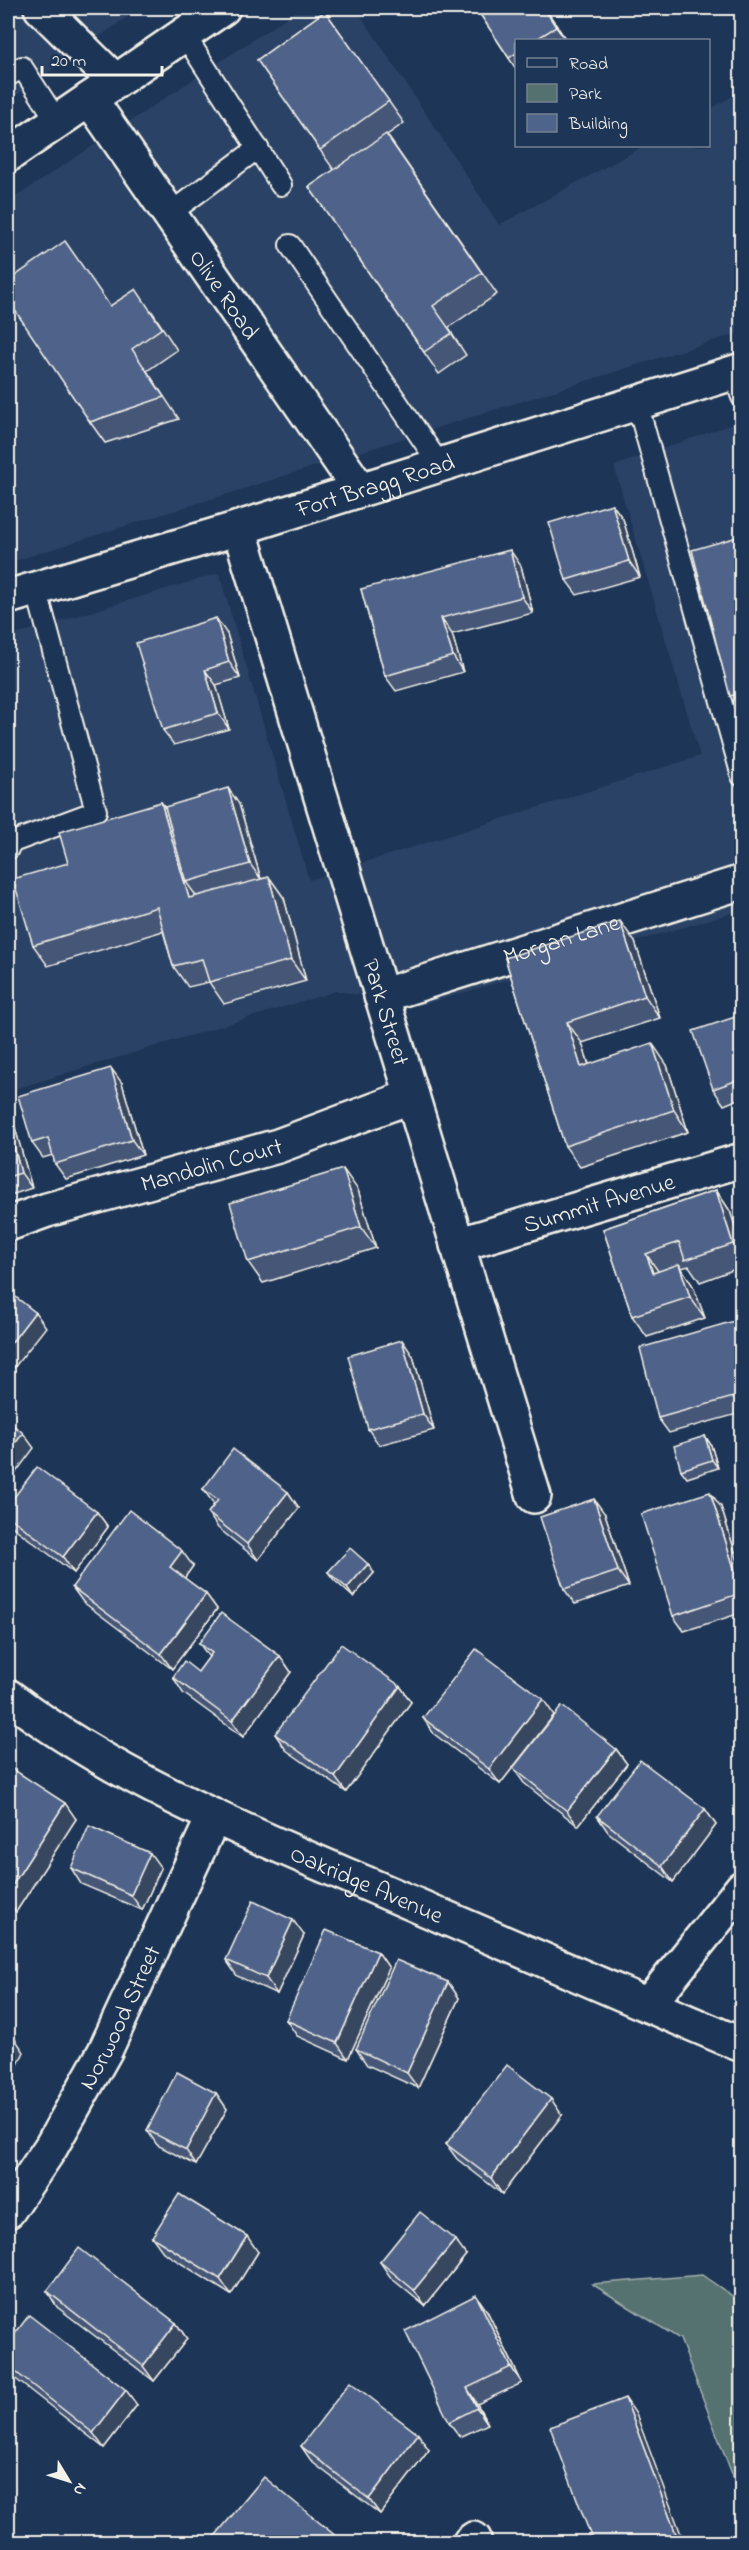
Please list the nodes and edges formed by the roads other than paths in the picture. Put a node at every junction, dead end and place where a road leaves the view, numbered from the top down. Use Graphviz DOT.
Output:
graph roads {
  1 [pos="41,8"];
  2 [pos="223,8"];
  3 [pos="184,34"];
  4 [pos="8,76"];
  5 [pos="102,90"];
  6 [pos="57,121"];
  7 [pos="258,148"];
  8 [pos="8,155"];
  9 [pos="281,185"];
  10 [pos="169,214"];
  11 [pos="290,245"];
  12 [pos="739,380"];
  13 [pos="637,403"];
  14 [pos="440,465"];
  15 [pos="360,490"];
  16 [pos="239,528"];
  17 [pos="22,592"];
  18 [pos="741,776"];
  19 [pos="8,842"];
  20 [pos="741,882"];
  21 [pos="381,996"];
  22 [pos="412,1096"];
  23 [pos="741,1160"];
  24 [pos="8,1224"];
  25 [pos="457,1245"];
  26 [pos="534,1496"];
  27 [pos="8,1696"];
  28 [pos="214,1816"];
  29 [pos="741,1888"];
  30 [pos="648,2005"];
  31 [pos="741,2045"];
  32 [pos="8,2211"];
  1 -- 5 [label="street, Olive Road"];
  2 -- 3 [label="street"];
  3 -- 5 [label="street"];
  3 -- 7 [label="lane"];
  4 -- 6 [label="lane"];
  5 -- 6 [label="street"];
  5 -- 10 [label="street, Olive Road"];
  6 -- 8 [label="street"];
  7 -- 9 [label="lane"];
  7 -- 10 [label="lane"];
  10 -- 15 [label="street, Olive Road"];
  11 -- 14 [label="lane"];
  12 -- 13 [label="street, Fort Bragg Road"];
  13 -- 14 [label="street, Fort Bragg Road"];
  13 -- 18 [label="lane"];
  14 -- 15 [label="street, Fort Bragg Road"];
  15 -- 16 [label="street, Fort Bragg Road"];
  16 -- 17 [label="street, Fort Bragg Road"];
  16 -- 21 [label="street, Park Street"];
  17 -- 19 [label="lane"];
  20 -- 21 [label="street, Morgan Lane"];
  21 -- 22 [label="street, Park Street"];
  22 -- 24 [label="street, Mandolin Court"];
  22 -- 25 [label="street, Park Street"];
  23 -- 25 [label="street, Summit Avenue"];
  25 -- 26 [label="street, Park Street"];
  27 -- 28 [label="street, Oakridge Avenue"];
  28 -- 30 [label="street, Oakridge Avenue"];
  28 -- 32 [label="street, Norwood Street"];
  29 -- 30 [label="street"];
  30 -- 31 [label="street, Oakridge Avenue"];
}
